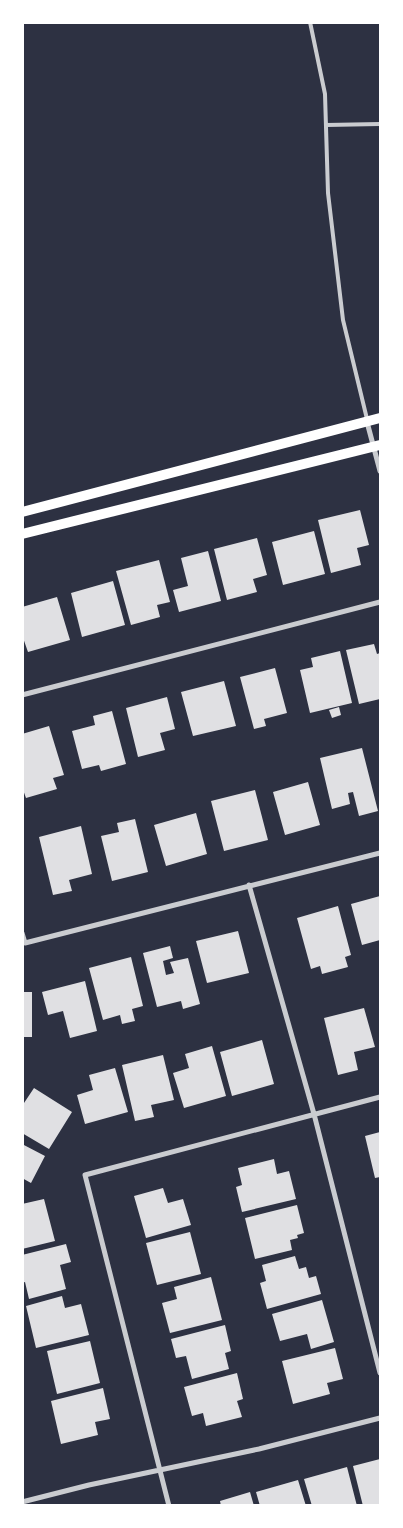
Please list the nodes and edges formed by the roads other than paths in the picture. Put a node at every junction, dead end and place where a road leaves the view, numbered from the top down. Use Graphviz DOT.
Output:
graph roads {
  1 [pos="310,22"];
  2 [pos="380,124"];
  3 [pos="326,125"];
  4 [pos="380,418"];
  5 [pos="367,422"];
  6 [pos="377,446"];
  7 [pos="380,471"];
  8 [pos="22,512"];
  9 [pos="22,534"];
  10 [pos="380,602"];
  11 [pos="22,695"];
  12 [pos="380,853"];
  13 [pos="249,885"];
  14 [pos="22,933"];
  15 [pos="380,1097"];
  16 [pos="314,1114"];
  17 [pos="380,1373"];
  18 [pos="380,1418"];
  19 [pos="159,1471"];
  20 [pos="22,1502"];
  21 [pos="169,1506"];
  1 -- 3 [label="lane"];
  2 -- 3 [label="lane"];
  3 -- 5 [label="lane"];
  4 -- 5 [label="main road"];
  5 -- 6 [label="street"];
  5 -- 8 [label="main road"];
  6 -- 7 [label="street"];
  6 -- 9 [label="main road"];
  10 -- 11 [label="street"];
  12 -- 13 [label="street"];
  13 -- 14 [label="street"];
  13 -- 16 [label="street"];
  15 -- 16 [label="street"];
  16 -- 17 [label="street"];
  16 -- 19 [label="street"];
  18 -- 19 [label="street"];
  19 -- 20 [label="street"];
  19 -- 21 [label="street"];
}
